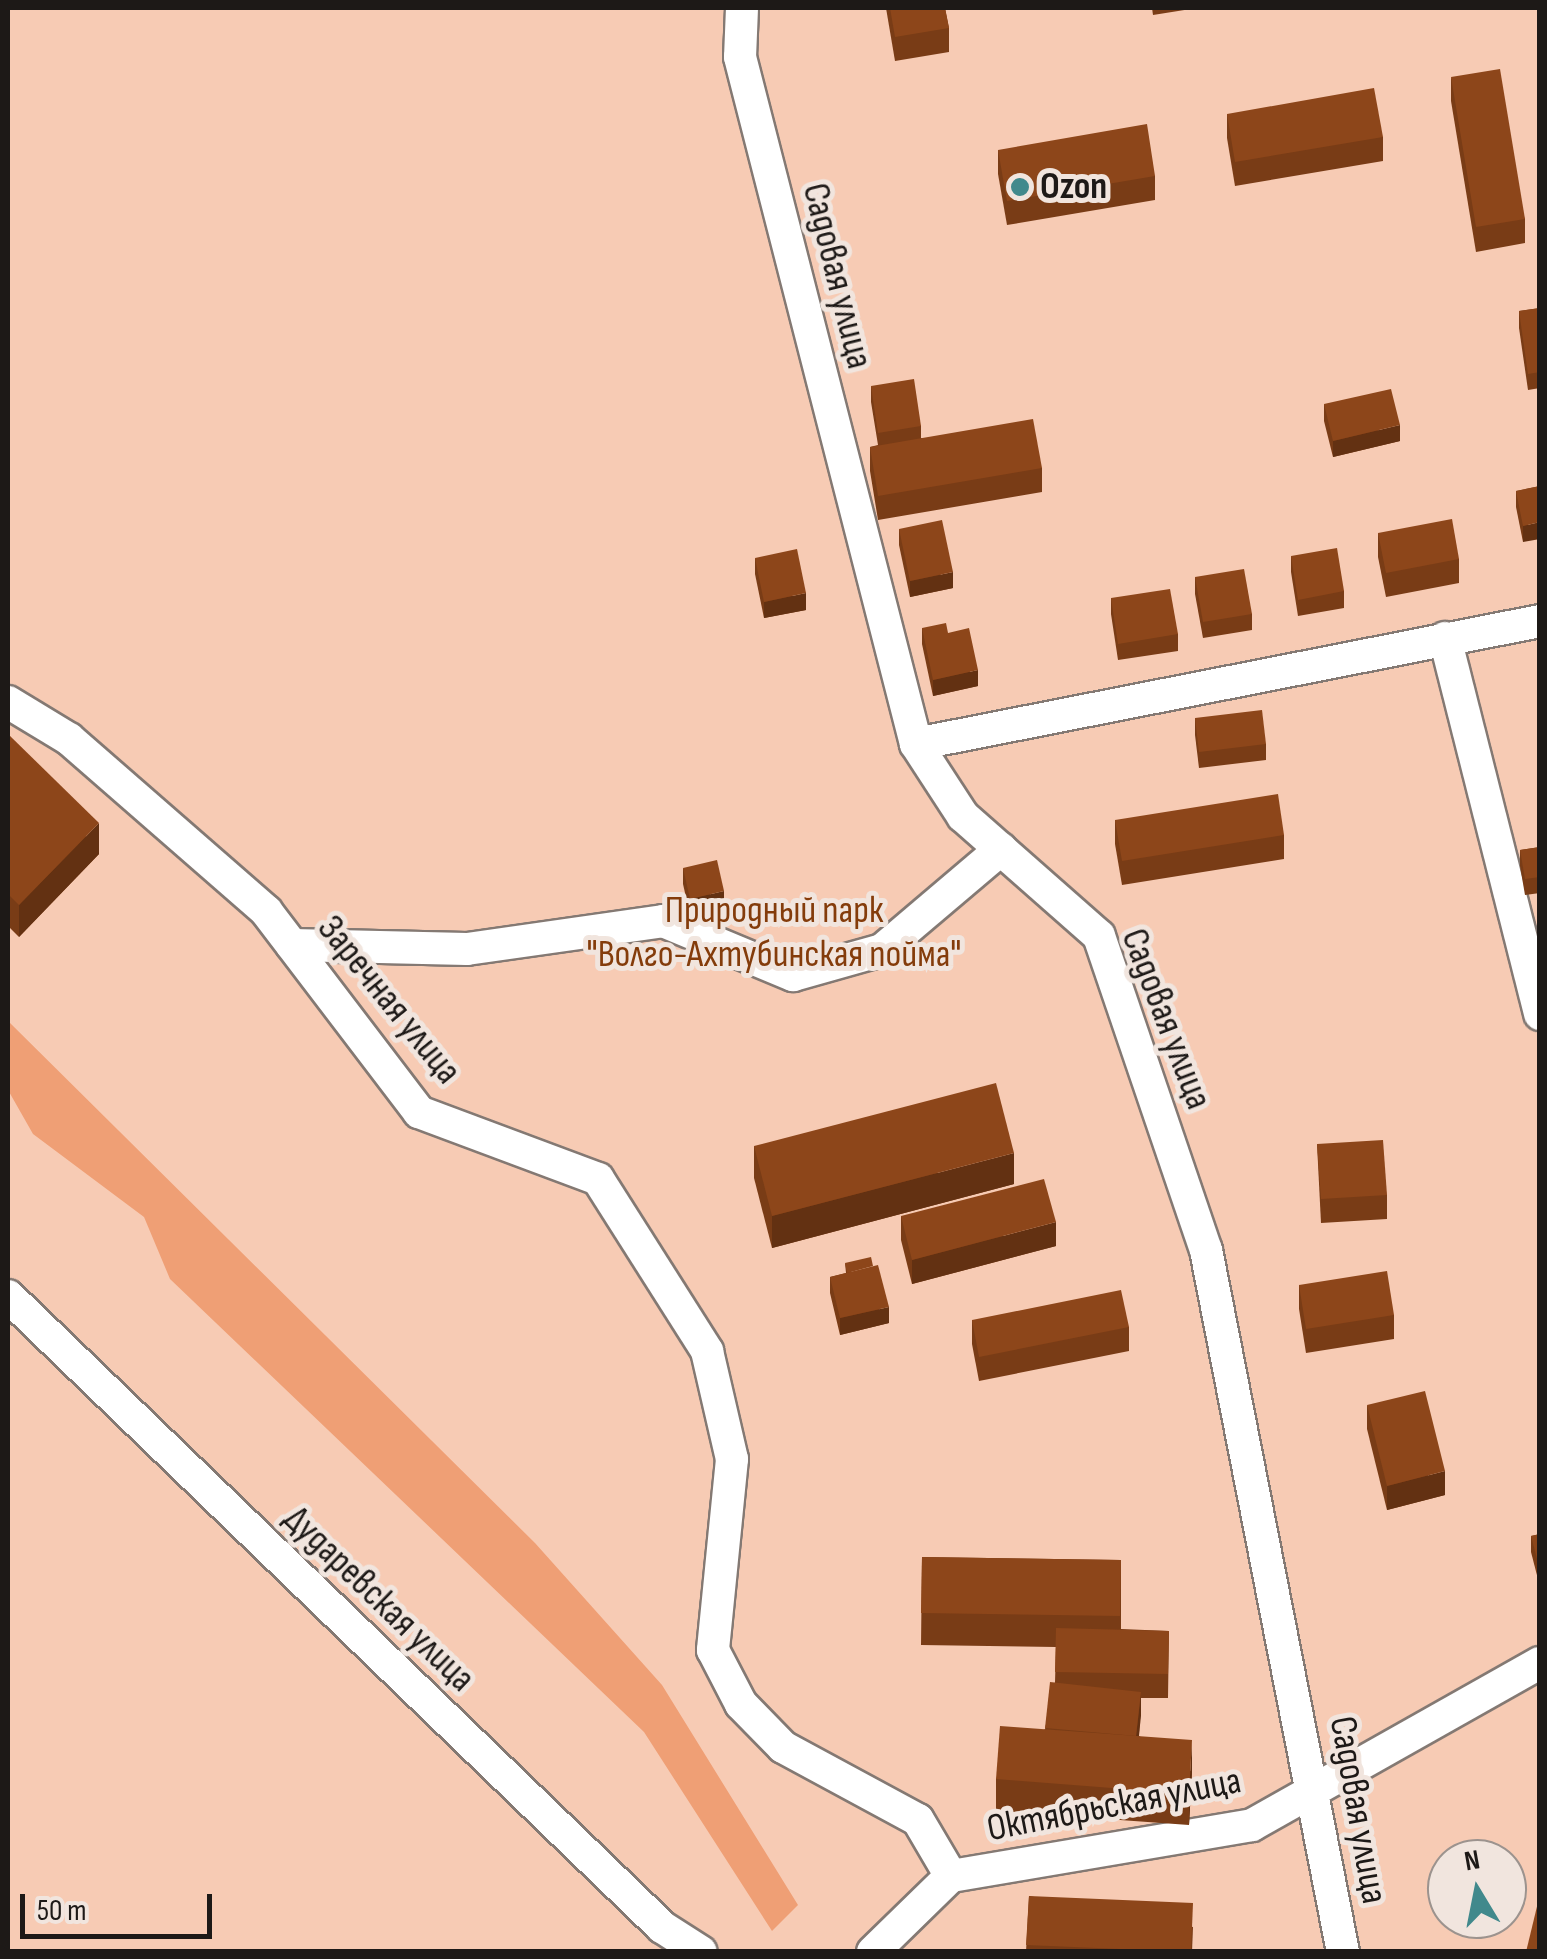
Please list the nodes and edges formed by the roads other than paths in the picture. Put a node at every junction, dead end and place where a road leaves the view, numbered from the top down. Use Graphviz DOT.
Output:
graph roads {
  1 [pos="742,8"];
  2 [pos="1540,621"];
  3 [pos="1445,638"];
  4 [pos="8,702"];
  5 [pos="916,744"];
  6 [pos="1001,849"];
  7 [pos="292,946"];
  8 [pos="1540,1014"];
  9 [pos="8,1296"];
  10 [pos="1540,1662"];
  11 [pos="1314,1788"];
  12 [pos="950,1876"];
  13 [pos="701,1952"];
  14 [pos="873,1952"];
  15 [pos="1343,1952"];
  1 -- 5 [label="street, Садовая улица"];
  2 -- 3 [label="street"];
  3 -- 5 [label="street"];
  3 -- 8 [label="street"];
  4 -- 7 [label="street, Заречная улица"];
  5 -- 6 [label="street, Садовая улица"];
  6 -- 7 [label="street"];
  6 -- 11 [label="street, Садовая улица"];
  7 -- 12 [label="street, Заречная улица"];
  9 -- 13 [label="street, Дударевская улица"];
  10 -- 11 [label="street, Октябрьская улица"];
  11 -- 12 [label="street, Октябрьская улица"];
  11 -- 15 [label="street, Садовая улица"];
  12 -- 14 [label="street, Октябрьская улица"];
}
